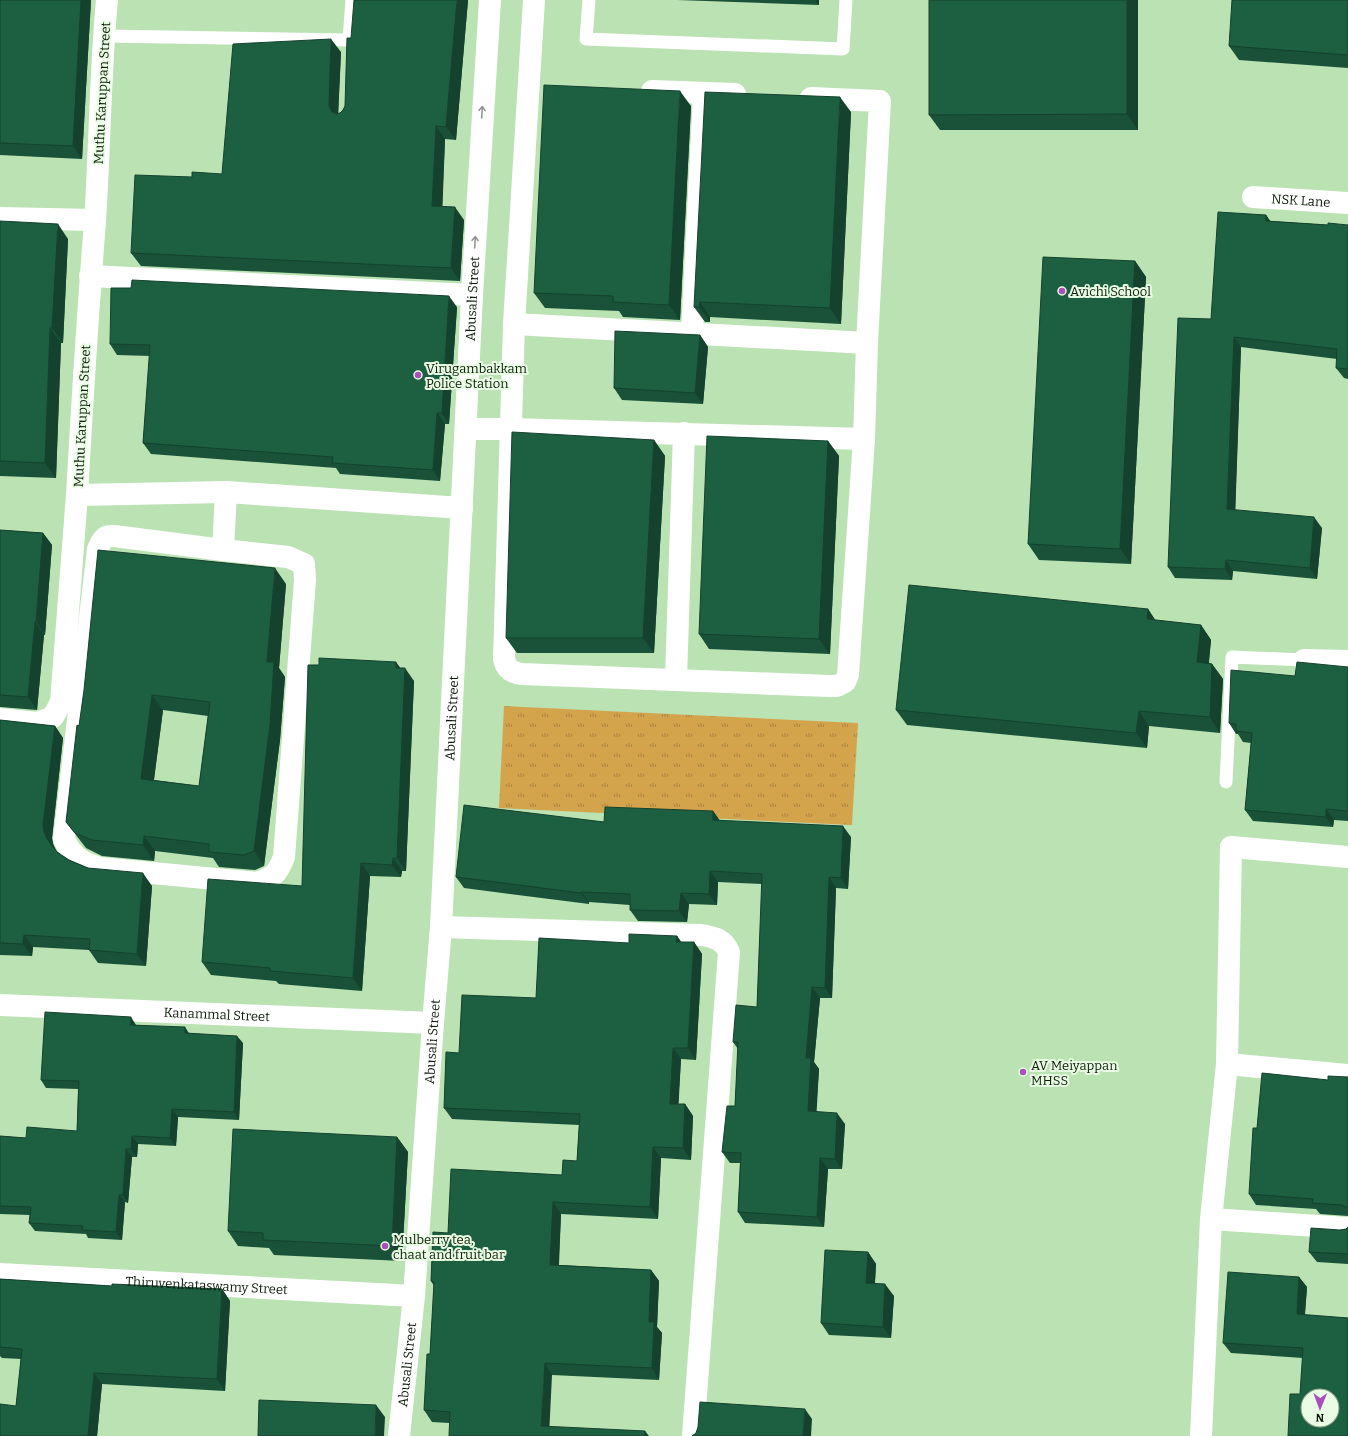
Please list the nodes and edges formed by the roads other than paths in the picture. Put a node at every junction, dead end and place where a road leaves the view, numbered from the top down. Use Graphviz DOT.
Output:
graph roads {
  1 [pos="107,0"];
  2 [pos="352,0"];
  3 [pos="490,0"];
  4 [pos="534,0"];
  5 [pos="589,0"];
  6 [pos="846,0"];
  7 [pos="104,36"];
  8 [pos="349,40"];
  9 [pos="349,56"];
  10 [pos="632,90"];
  11 [pos="704,93"];
  12 [pos="757,95"];
  13 [pos="788,96"];
  14 [pos="1253,197"];
  15 [pos="1348,203"];
  16 [pos="0,218"];
  17 [pos="95,220"];
  18 [pos="90,276"];
  19 [pos="472,295"];
  20 [pos="514,324"];
  21 [pos="692,333"];
  22 [pos="867,343"];
  23 [pos="466,429"];
  24 [pos="511,429"];
  25 [pos="684,434"];
  26 [pos="864,439"];
  27 [pos="226,492"];
  28 [pos="77,495"];
  29 [pos="462,508"];
  30 [pos="223,550"];
  31 [pos="1304,660"];
  32 [pos="1348,660"];
  33 [pos="676,679"];
  34 [pos="0,719"];
  35 [pos="1226,782"];
  36 [pos="1348,857"];
  37 [pos="441,927"];
  38 [pos="0,1005"];
  39 [pos="433,1023"];
  40 [pos="1227,1064"];
  41 [pos="1348,1075"];
  42 [pos="1211,1219"];
  43 [pos="1348,1228"];
  44 [pos="0,1274"];
  45 [pos="414,1296"];
  46 [pos="400,1436"];
  47 [pos="693,1436"];
  48 [pos="1201,1436"];
  1 -- 7 [label="street, Muthu Karuppan Street"];
  2 -- 8 [label="lane"];
  19 -- 3 [label="street, Abusali Street, one-way"];
  4 -- 20 [label="street"];
  5 -- 6 [label="lane"];
  7 -- 8 [label="lane"];
  7 -- 17 [label="street, Muthu Karuppan Street"];
  8 -- 9 [label="lane"];
  10 -- 11 [label="street"];
  11 -- 12 [label="street"];
  11 -- 21 [label="street"];
  13 -- 22 [label="street"];
  14 -- 15 [label="street, NSK Lane"];
  16 -- 17 [label="street"];
  17 -- 18 [label="street, Muthu Karuppan Street"];
  18 -- 19 [label="street"];
  18 -- 28 [label="street, Muthu Karuppan Street"];
  19 -- 23 [label="street, Abusali Street"];
  20 -- 21 [label="street"];
  20 -- 24 [label="street"];
  21 -- 22 [label="street"];
  22 -- 26 [label="street"];
  23 -- 24 [label="street"];
  23 -- 29 [label="street, Abusali Street"];
  24 -- 25 [label="street"];
  24 -- 33 [label="street"];
  25 -- 26 [label="street"];
  25 -- 33 [label="street"];
  26 -- 33 [label="street"];
  27 -- 28 [label="street, Muthu Karuppan Street"];
  27 -- 29 [label="street, Muthu Karuppan Street"];
  27 -- 30 [label="street"];
  28 -- 34 [label="street"];
  29 -- 37 [label="street, Abusali Street"];
  30 -- 30 [label="street"];
  31 -- 32 [label="street"];
  31 -- 35 [label="lane"];
  36 -- 40 [label="street"];
  37 -- 39 [label="street, Abusali Street"];
  37 -- 47 [label="street"];
  38 -- 39 [label="street, Kanammal Street"];
  39 -- 45 [label="street, Abusali Street"];
  40 -- 41 [label="street"];
  40 -- 42 [label="street"];
  42 -- 43 [label="street"];
  42 -- 48 [label="street"];
  44 -- 45 [label="street, Thiruvenkataswamy Street"];
  45 -- 46 [label="street, Abusali Street"];
}
